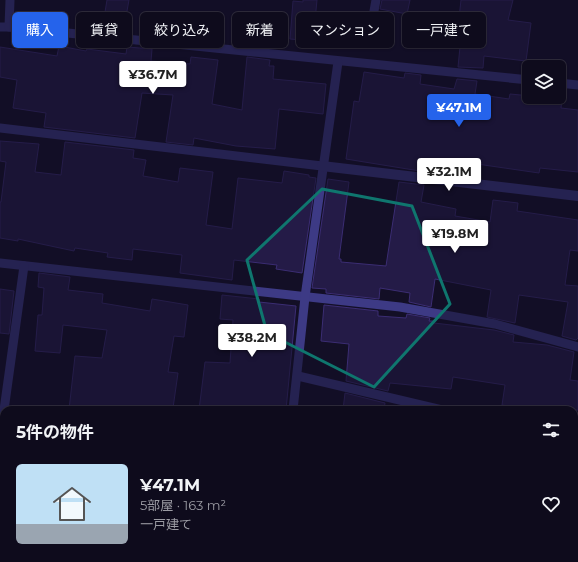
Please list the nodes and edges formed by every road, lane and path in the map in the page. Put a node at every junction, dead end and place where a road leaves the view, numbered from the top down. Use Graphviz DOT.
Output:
graph roads {
  1 [pos="10,0"];
  2 [pos="376,0"];
  3 [pos="374,11"];
  4 [pos="5,27"];
  5 [pos="338,62"];
  6 [pos="522,79"];
  7 [pos="566,84"];
  8 [pos="578,85"];
  9 [pos="0,128"];
  10 [pos="322,166"];
  11 [pos="578,196"];
  12 [pos="0,263"];
  13 [pos="24,266"];
  14 [pos="305,297"];
  15 [pos="578,347"];
  16 [pos="298,376"];
  17 [pos="5,406"];
  18 [pos="294,406"];
  19 [pos="425,406"];
  1 -- 4 [label="lane"];
  2 -- 3 [label="lane"];
  4 -- 5 [label="lane"];
  5 -- 6 [label="lane"];
  5 -- 10 [label="lane"];
  7 -- 8 [label="lane"];
  9 -- 10 [label="lane"];
  10 -- 11 [label="street"];
  10 -- 14 [label="lane"];
  12 -- 13 [label="lane"];
  13 -- 14 [label="lane"];
  13 -- 17 [label="lane"];
  14 -- 15 [label="lane"];
  14 -- 16 [label="lane"];
  16 -- 18 [label="lane"];
  16 -- 19 [label="lane"];
}
